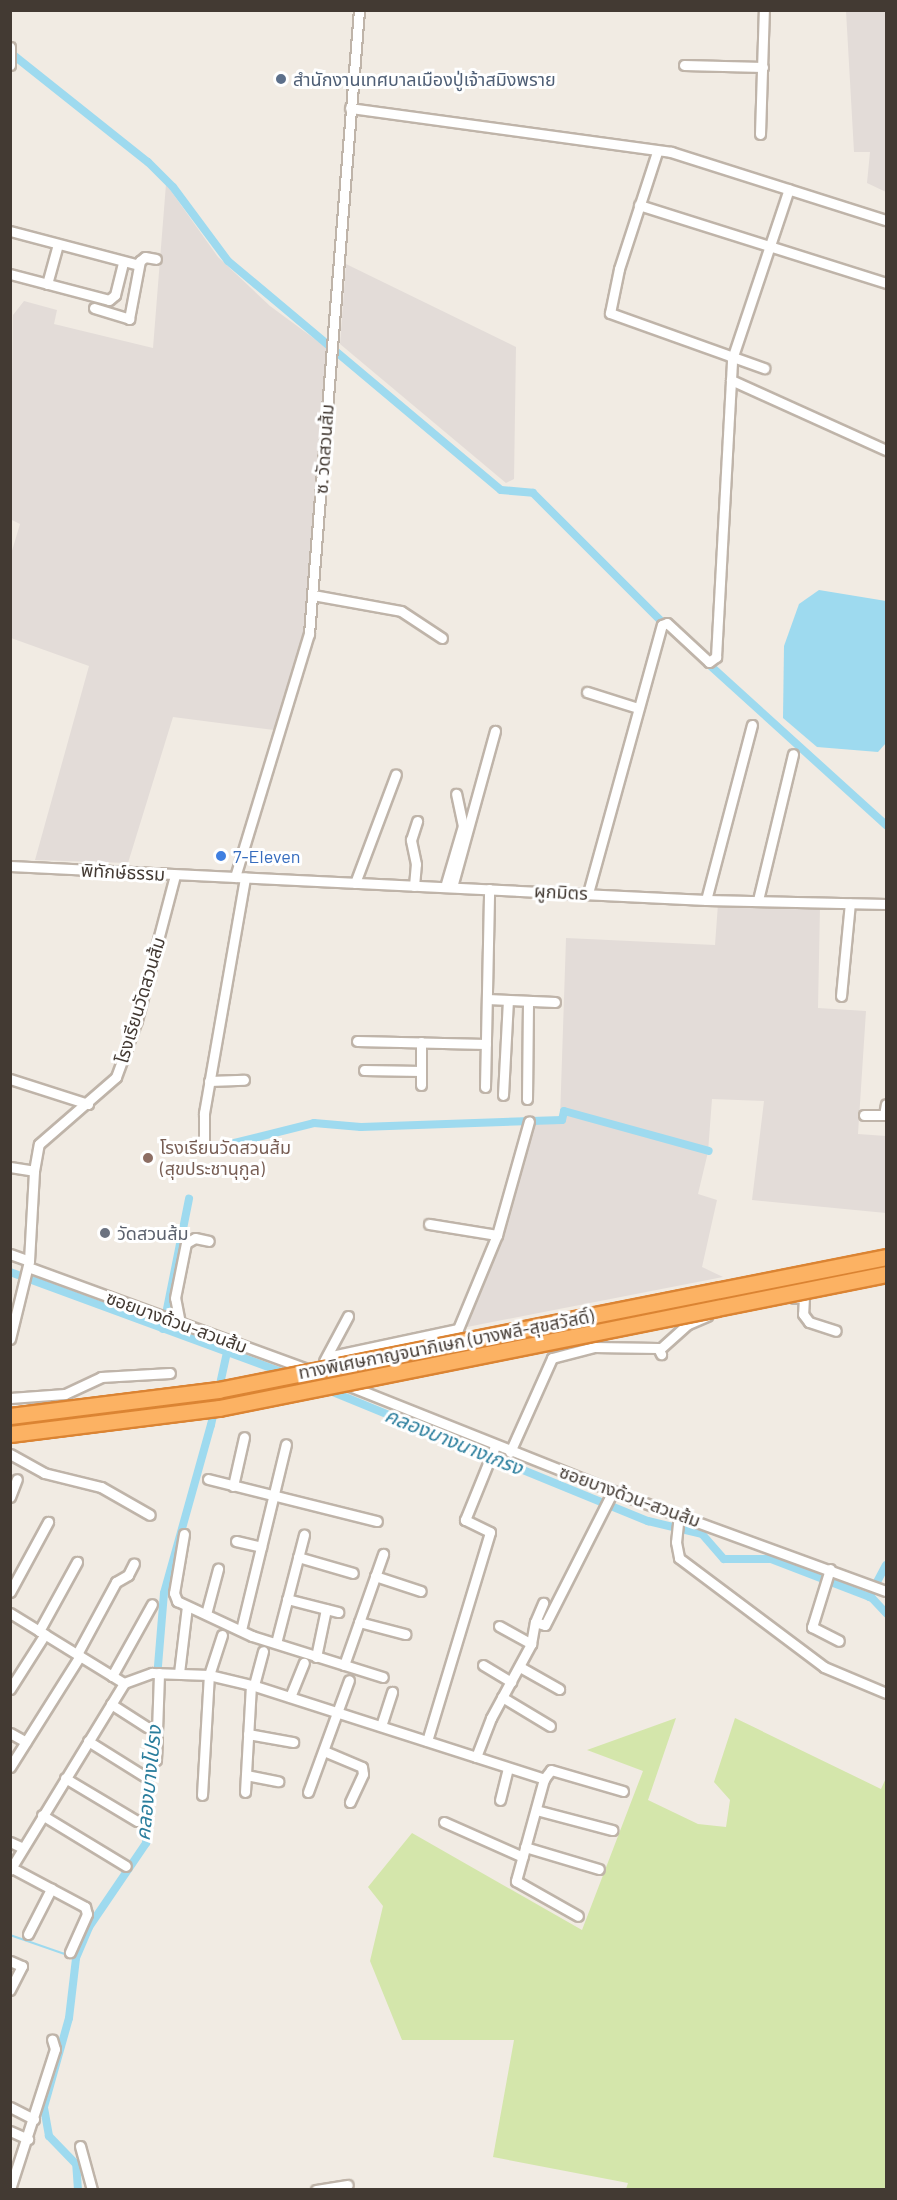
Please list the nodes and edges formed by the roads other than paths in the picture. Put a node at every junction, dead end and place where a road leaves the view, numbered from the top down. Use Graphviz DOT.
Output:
graph roads {
  1 [pos="359,10"];
  2 [pos="764,10"];
  3 [pos="10,47"];
  4 [pos="10,65"];
  5 [pos="684,65"];
  6 [pos="763,67"];
  7 [pos="350,108"];
  8 [pos="760,134"];
  9 [pos="657,152"];
  10 [pos="789,189"];
  11 [pos="639,205"];
  12 [pos="886,220"];
  13 [pos="10,231"];
  14 [pos="58,244"];
  15 [pos="769,246"];
  16 [pos="156,259"];
  17 [pos="123,262"];
  18 [pos="139,265"];
  19 [pos="10,274"];
  20 [pos="886,283"];
  21 [pos="47,284"];
  22 [pos="94,308"];
  23 [pos="732,359"];
  24 [pos="764,368"];
  25 [pos="731,380"];
  26 [pos="886,450"];
  27 [pos="313,595"];
  28 [pos="442,638"];
  29 [pos="586,692"];
  30 [pos="638,708"];
  31 [pos="752,726"];
  32 [pos="495,731"];
  33 [pos="793,754"];
  34 [pos="396,774"];
  35 [pos="456,794"];
  36 [pos="417,820"];
  37 [pos="10,866"];
  38 [pos="175,875"];
  39 [pos="240,877"];
  40 [pos="355,883"];
  41 [pos="414,886"];
  42 [pos="449,887"];
  43 [pos="489,889"];
  44 [pos="588,893"];
  45 [pos="706,900"];
  46 [pos="759,900"];
  47 [pos="850,903"];
  48 [pos="886,904"];
  49 [pos="842,996"];
  50 [pos="487,999"];
  51 [pos="508,1000"];
  52 [pos="528,1000"];
  53 [pos="555,1002"];
  54 [pos="357,1041"];
  55 [pos="421,1042"];
  56 [pos="486,1044"];
  57 [pos="364,1070"];
  58 [pos="421,1071"];
  59 [pos="10,1079"];
  60 [pos="244,1080"];
  61 [pos="209,1081"];
  62 [pos="421,1085"];
  63 [pos="485,1087"];
  64 [pos="503,1095"];
  65 [pos="527,1099"];
  66 [pos="88,1104"];
  67 [pos="886,1104"];
  68 [pos="864,1115"];
  69 [pos="529,1120"];
  70 [pos="204,1145"];
  71 [pos="10,1167"];
  72 [pos="34,1171"];
  73 [pos="429,1224"];
  74 [pos="497,1235"];
  75 [pos="209,1241"];
  76 [pos="10,1254"];
  77 [pos="886,1257"];
  78 [pos="28,1267"];
  79 [pos="886,1274"];
  80 [pos="348,1316"];
  81 [pos="180,1323"];
  82 [pos="836,1331"];
  83 [pos="10,1339"];
  84 [pos="327,1358"];
  85 [pos="317,1373"];
  86 [pos="170,1374"];
  87 [pos="10,1398"];
  88 [pos="10,1416"];
  89 [pos="10,1434"];
  90 [pos="244,1437"];
  91 [pos="286,1444"];
  92 [pos="510,1452"];
  93 [pos="10,1454"];
  94 [pos="492,1454"];
  95 [pos="17,1479"];
  96 [pos="208,1479"];
  97 [pos="233,1486"];
  98 [pos="610,1495"];
  99 [pos="274,1496"];
  100 [pos="10,1497"];
  101 [pos="150,1515"];
  102 [pos="678,1516"];
  103 [pos="378,1521"];
  104 [pos="48,1522"];
  105 [pos="184,1534"];
  106 [pos="304,1535"];
  107 [pos="236,1540"];
  108 [pos="261,1547"];
  109 [pos="383,1554"];
  110 [pos="298,1557"];
  111 [pos="77,1562"];
  112 [pos="134,1563"];
  113 [pos="218,1569"];
  114 [pos="829,1572"];
  115 [pos="353,1573"];
  116 [pos="375,1576"];
  117 [pos="882,1590"];
  118 [pos="421,1591"];
  119 [pos="10,1592"];
  120 [pos="287,1599"];
  121 [pos="543,1603"];
  122 [pos="152,1604"];
  123 [pos="187,1606"];
  124 [pos="326,1609"];
  125 [pos="338,1612"];
  126 [pos="10,1613"];
  127 [pos="206,1614"];
  128 [pos="359,1622"];
  129 [pos="535,1622"];
  130 [pos="499,1626"];
  131 [pos="241,1630"];
  132 [pos="42,1633"];
  133 [pos="405,1634"];
  134 [pos="222,1635"];
  135 [pos="839,1641"];
  136 [pos="276,1643"];
  137 [pos="531,1644"];
  138 [pos="263,1651"];
  139 [pos="78,1655"];
  140 [pos="316,1657"];
  141 [pos="304,1663"];
  142 [pos="344,1665"];
  143 [pos="483,1665"];
  144 [pos="520,1667"];
  145 [pos="158,1673"];
  146 [pos="179,1673"];
  147 [pos="209,1675"];
  148 [pos="112,1676"];
  149 [pos="383,1677"];
  150 [pos="349,1680"];
  151 [pos="511,1682"];
  152 [pos="124,1683"];
  153 [pos="252,1685"];
  154 [pos="10,1689"];
  155 [pos="559,1689"];
  156 [pos="392,1692"];
  157 [pos="886,1693"];
  158 [pos="290,1697"];
  159 [pos="502,1697"];
  160 [pos="111,1704"];
  161 [pos="338,1712"];
  162 [pos="381,1726"];
  163 [pos="550,1726"];
  164 [pos="147,1727"];
  165 [pos="10,1733"];
  166 [pos="248,1734"];
  167 [pos="88,1741"];
  168 [pos="427,1741"];
  169 [pos="26,1742"];
  170 [pos="293,1742"];
  171 [pos="324,1751"];
  172 [pos="476,1757"];
  173 [pos="156,1760"];
  174 [pos="10,1767"];
  175 [pos="508,1768"];
  176 [pos="246,1775"];
  177 [pos="144,1776"];
  178 [pos="65,1778"];
  179 [pos="540,1778"];
  180 [pos="278,1781"];
  181 [pos="623,1791"];
  182 [pos="245,1792"];
  183 [pos="308,1792"];
  184 [pos="202,1795"];
  185 [pos="500,1800"];
  186 [pos="350,1802"];
  187 [pos="536,1810"];
  188 [pos="42,1815"];
  189 [pos="137,1821"];
  190 [pos="444,1822"];
  191 [pos="612,1830"];
  192 [pos="10,1842"];
  193 [pos="22,1848"];
  194 [pos="524,1852"];
  195 [pos="126,1866"];
  196 [pos="11,1869"];
  197 [pos="599,1869"];
  198 [pos="51,1889"];
  199 [pos="578,1916"];
  200 [pos="27,1934"];
  201 [pos="70,1952"];
  202 [pos="10,1961"];
  203 [pos="10,1990"];
  204 [pos="51,2039"];
  205 [pos="10,2107"];
  206 [pos="34,2119"];
  207 [pos="10,2131"];
  208 [pos="27,2139"];
  209 [pos="80,2146"];
  210 [pos="348,2185"];
  211 [pos="11,2188"];
  212 [pos="92,2190"];
  213 [pos="316,2190"];
  1 -- 7 [label="street, ซ. วัดสวนส้ม"];
  2 -- 6 [label="street"];
  3 -- 4 [label="street"];
  5 -- 6 [label="street"];
  6 -- 8 [label="street"];
  7 -- 9 [label="street"];
  7 -- 27 [label="street, ซ. วัดสวนส้ม"];
  9 -- 10 [label="street"];
  9 -- 11 [label="street"];
  10 -- 12 [label="street"];
  10 -- 15 [label="street"];
  11 -- 15 [label="street"];
  11 -- 23 [label="street"];
  13 -- 14 [label="street"];
  14 -- 17 [label="street"];
  14 -- 21 [label="street"];
  15 -- 20 [label="street"];
  15 -- 23 [label="street"];
  16 -- 18 [label="street"];
  17 -- 18 [label="street"];
  17 -- 21 [label="street"];
  18 -- 22 [label="street"];
  19 -- 21 [label="street"];
  23 -- 24 [label="street"];
  23 -- 25 [label="street"];
  25 -- 26 [label="street"];
  25 -- 30 [label="street"];
  27 -- 28 [label="street"];
  27 -- 39 [label="street, ซ. วัดสวนส้ม"];
  29 -- 30 [label="street"];
  30 -- 44 [label="street"];
  31 -- 45 [label="street"];
  32 -- 42 [label="street"];
  33 -- 46 [label="street"];
  34 -- 40 [label="street"];
  35 -- 42 [label="street"];
  36 -- 41 [label="street"];
  37 -- 38 [label="street, พิทักษ์ธรรม"];
  38 -- 39 [label="street, พิทักษ์ธรรม"];
  38 -- 66 [label="street, โรงเรียนวัดสวนส้ม"];
  39 -- 40 [label="street, ผูกมิตร"];
  39 -- 61 [label="street, ซ. วัดสวนส้ม"];
  40 -- 41 [label="street, ผูกมิตร"];
  41 -- 42 [label="street, ผูกมิตร"];
  42 -- 43 [label="street, ผูกมิตร"];
  43 -- 44 [label="street, ผูกมิตร"];
  43 -- 50 [label="street"];
  44 -- 45 [label="street, ผูกมิตร"];
  45 -- 46 [label="street, ผูกมิตร"];
  46 -- 47 [label="street, ผูกมิตร"];
  47 -- 48 [label="street, ผูกมิตร"];
  47 -- 49 [label="street"];
  50 -- 51 [label="street"];
  50 -- 56 [label="street"];
  51 -- 52 [label="street"];
  51 -- 64 [label="street"];
  52 -- 53 [label="street"];
  52 -- 65 [label="street"];
  54 -- 55 [label="street"];
  55 -- 56 [label="street"];
  55 -- 58 [label="street"];
  56 -- 63 [label="street"];
  57 -- 58 [label="street"];
  58 -- 62 [label="street"];
  59 -- 66 [label="street"];
  60 -- 61 [label="street"];
  61 -- 70 [label="street, ซ. วัดสวนส้ม"];
  66 -- 72 [label="street, โรงเรียนวัดสวนส้ม"];
  67 -- 68 [label="street"];
  69 -- 74 [label="street"];
  71 -- 72 [label="street"];
  72 -- 78 [label="street, โรงเรียนวัดสวนส้ม"];
  73 -- 74 [label="street"];
  74 -- 84 [label="street"];
  75 -- 81 [label="street"];
  76 -- 78 [label="street, ซอยบางด้วน-สวนส้ม"];
  77 -- 88 [label="highway, ทางพิเศษกาญจนาภิเษก (บางพลี-สุขสวัสดิ์), bridge"];
  78 -- 81 [label="street, ซอยบางด้วน-สวนส้ม"];
  78 -- 83 [label="street, โรงเรียนวัดสวนส้ม"];
  79 -- 89 [label="highway, ทางพิเศษกาญจนาภิเษก (บางพลี-สุขสวัสดิ์), bridge"];
  80 -- 84 [label="street"];
  81 -- 85 [label="street, ซอยบางด้วน-สวนส้ม"];
  82 -- 92 [label="street"];
  84 -- 85 [label="street"];
  85 -- 94 [label="street, ซอยบางด้วน-สวนส้ม"];
  86 -- 87 [label="street"];
  90 -- 97 [label="street"];
  91 -- 99 [label="street"];
  92 -- 94 [label="street, ซอยบางด้วน-สวนส้ม"];
  92 -- 98 [label="street, ซอยบางด้วน-สวนส้ม"];
  93 -- 101 [label="street"];
  94 -- 168 [label="street"];
  95 -- 100 [label="street"];
  96 -- 97 [label="street"];
  97 -- 99 [label="street"];
  98 -- 102 [label="street, ซอยบางด้วน-สวนส้ม"];
  98 -- 129 [label="street"];
  99 -- 103 [label="street"];
  99 -- 108 [label="street"];
  102 -- 114 [label="street, ซอยบางด้วน-สวนส้ม"];
  102 -- 157 [label="street"];
  104 -- 119 [label="street"];
  105 -- 123 [label="street"];
  106 -- 110 [label="street"];
  107 -- 108 [label="street"];
  108 -- 131 [label="street"];
  109 -- 116 [label="street"];
  110 -- 115 [label="street"];
  110 -- 120 [label="street"];
  111 -- 132 [label="street"];
  112 -- 139 [label="street"];
  113 -- 127 [label="street"];
  114 -- 117 [label="street, ซอยบางด้วน-สวนส้ม"];
  114 -- 135 [label="street"];
  116 -- 118 [label="street"];
  116 -- 128 [label="street"];
  120 -- 124 [label="street"];
  120 -- 136 [label="street"];
  121 -- 129 [label="street"];
  122 -- 148 [label="street"];
  123 -- 127 [label="street"];
  123 -- 146 [label="street"];
  124 -- 125 [label="street"];
  124 -- 140 [label="street"];
  126 -- 132 [label="street"];
  127 -- 131 [label="street"];
  128 -- 133 [label="street"];
  128 -- 142 [label="street"];
  129 -- 137 [label="street"];
  130 -- 137 [label="street"];
  131 -- 136 [label="street"];
  132 -- 139 [label="street"];
  132 -- 154 [label="street"];
  134 -- 147 [label="street"];
  136 -- 140 [label="street"];
  137 -- 144 [label="street"];
  138 -- 153 [label="street"];
  139 -- 148 [label="street"];
  139 -- 169 [label="street"];
  140 -- 142 [label="street"];
  141 -- 158 [label="street"];
  142 -- 149 [label="street"];
  143 -- 151 [label="street"];
  144 -- 151 [label="street"];
  144 -- 155 [label="street"];
  145 -- 146 [label="street"];
  145 -- 152 [label="street"];
  145 -- 173 [label="street"];
  146 -- 147 [label="street"];
  147 -- 153 [label="street"];
  147 -- 184 [label="street"];
  148 -- 152 [label="street"];
  150 -- 161 [label="street"];
  151 -- 159 [label="street"];
  152 -- 160 [label="street"];
  153 -- 158 [label="street"];
  153 -- 166 [label="street"];
  156 -- 162 [label="street"];
  158 -- 161 [label="street"];
  159 -- 163 [label="street"];
  159 -- 172 [label="street"];
  160 -- 164 [label="street"];
  160 -- 167 [label="street"];
  161 -- 162 [label="street"];
  161 -- 171 [label="street"];
  162 -- 168 [label="street"];
  165 -- 169 [label="street"];
  166 -- 170 [label="street"];
  166 -- 176 [label="street"];
  167 -- 177 [label="street"];
  167 -- 178 [label="street"];
  168 -- 172 [label="street"];
  169 -- 174 [label="street"];
  171 -- 183 [label="street"];
  171 -- 186 [label="street"];
  172 -- 175 [label="street"];
  175 -- 179 [label="street"];
  175 -- 185 [label="street"];
  176 -- 180 [label="street"];
  176 -- 182 [label="street"];
  178 -- 188 [label="street"];
  178 -- 189 [label="street"];
  179 -- 181 [label="street"];
  179 -- 187 [label="street"];
  187 -- 191 [label="street"];
  187 -- 194 [label="street"];
  188 -- 193 [label="street"];
  188 -- 195 [label="street"];
  190 -- 194 [label="street"];
  192 -- 193 [label="street"];
  193 -- 196 [label="street"];
  194 -- 197 [label="street"];
  194 -- 199 [label="street"];
  196 -- 198 [label="street"];
  198 -- 200 [label="street"];
  198 -- 201 [label="street"];
  202 -- 203 [label="street"];
  204 -- 206 [label="street"];
  205 -- 206 [label="street"];
  206 -- 208 [label="street"];
  207 -- 208 [label="street"];
  208 -- 211 [label="street"];
  209 -- 212 [label="street"];
  210 -- 213 [label="street"];
}
